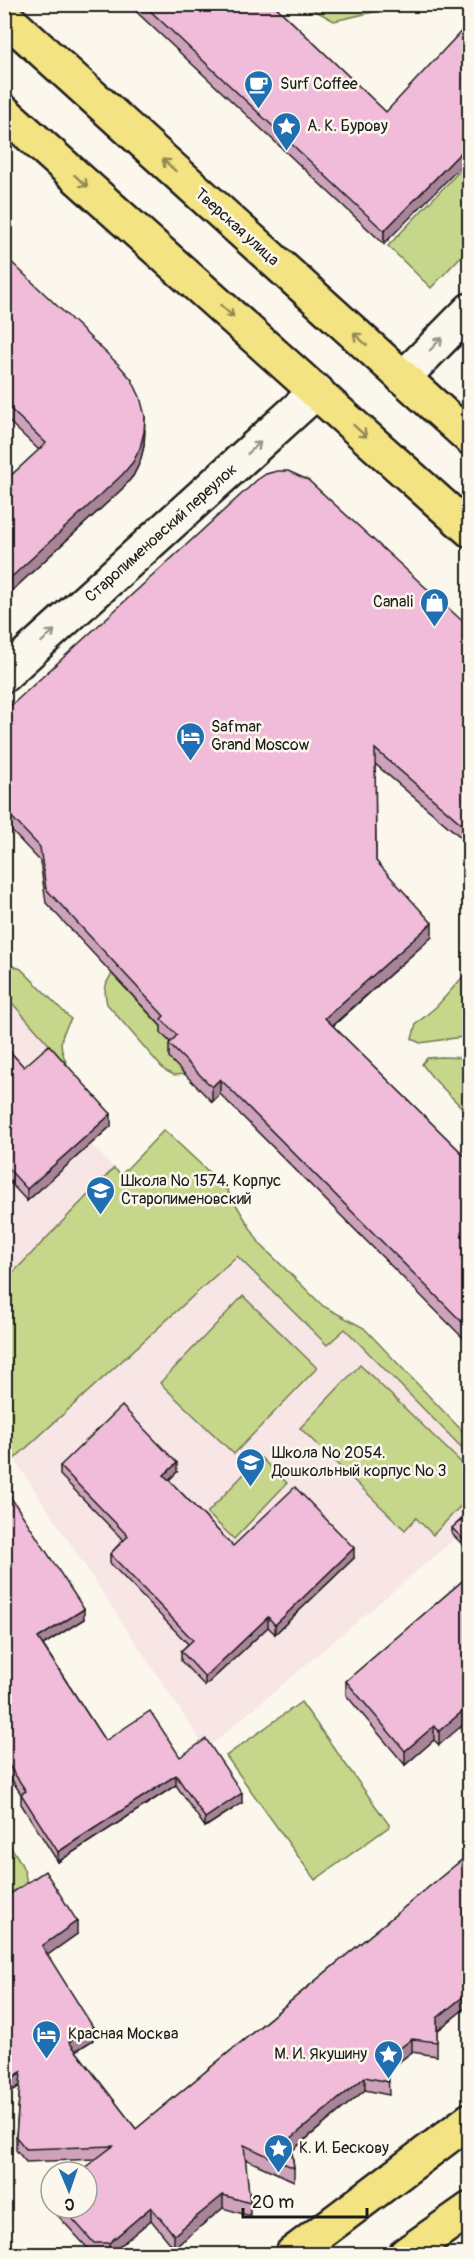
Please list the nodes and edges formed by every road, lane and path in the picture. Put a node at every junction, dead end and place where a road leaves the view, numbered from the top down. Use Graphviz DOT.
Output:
graph roads {
  1 [pos="4,16"];
  2 [pos="4,112"];
  3 [pos="470,310"];
  4 [pos="404,378"];
  5 [pos="317,392"];
  6 [pos="470,438"];
  7 [pos="470,530"];
  8 [pos="4,675"];
  9 [pos="470,2120"];
  10 [pos="470,2209"];
  11 [pos="292,2254"];
  12 [pos="406,2254"];
  4 -- 1 [label="main road, Тверская улица, one-way"];
  2 -- 5 [label="main road, one-way"];
  4 -- 3 [label="street, one-way"];
  4 -- 6 [label="main road, Тверская улица"];
  5 -- 7 [label="main road, one-way"];
  8 -- 5 [label="street, Старопименовский переулок, one-way"];
  9 -- 11 [label="main road"];
  10 -- 12 [label="main road"];
}
